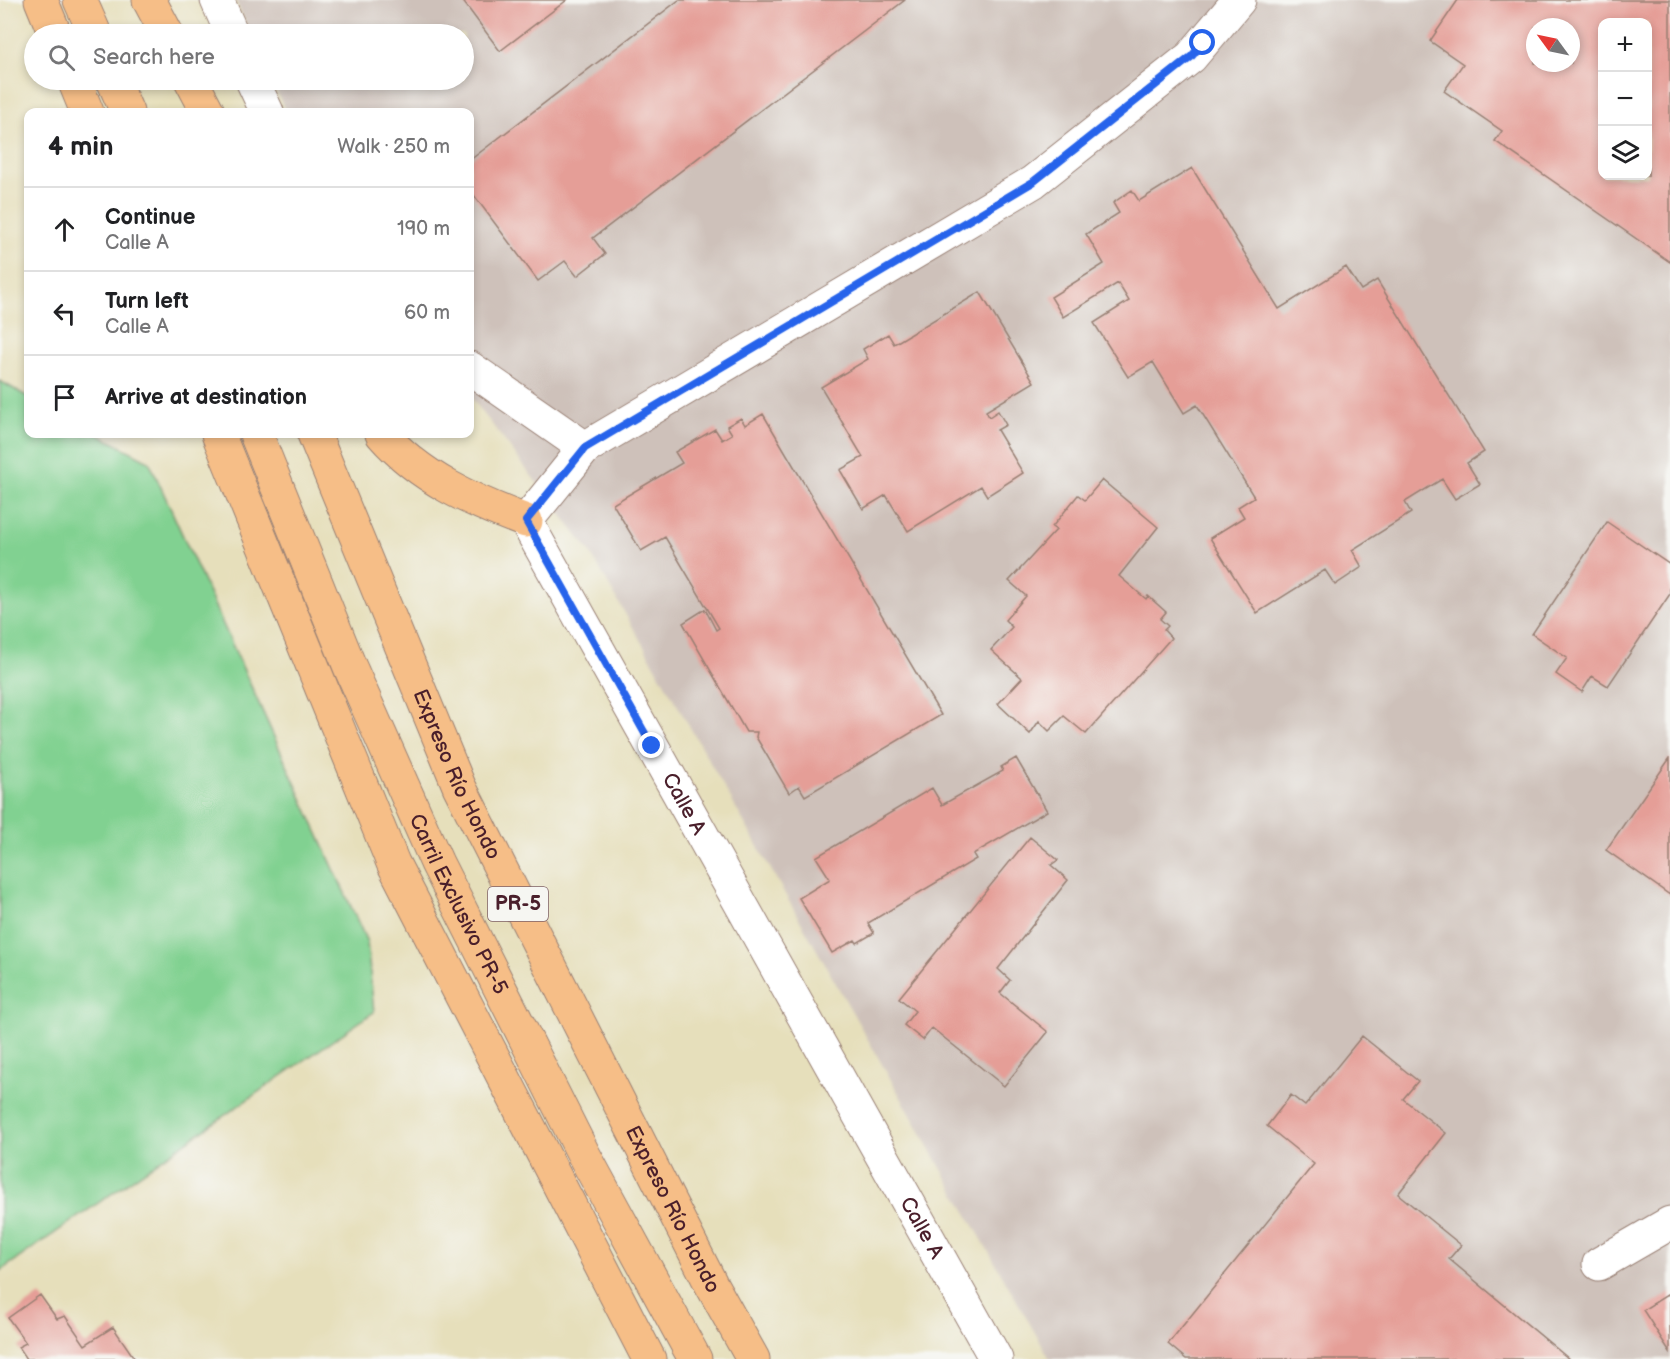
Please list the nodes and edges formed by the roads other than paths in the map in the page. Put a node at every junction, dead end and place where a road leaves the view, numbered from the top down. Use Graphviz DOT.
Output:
graph roads {
  1 [pos="41,0"];
  2 [pos="81,0"];
  3 [pos="137,0"];
  4 [pos="149,0"];
  5 [pos="217,0"];
  6 [pos="1239,0"];
  7 [pos="51,24"];
  8 [pos="91,24"];
  9 [pos="147,24"];
  10 [pos="162,24"];
  11 [pos="228,24"];
  12 [pos="78,90"];
  13 [pos="117,90"];
  14 [pos="173,90"];
  15 [pos="196,90"];
  16 [pos="257,90"];
  17 [pos="85,108"];
  18 [pos="125,108"];
  19 [pos="181,108"];
  20 [pos="206,108"];
  21 [pos="265,108"];
  22 [pos="474,371"];
  23 [pos="220,438"];
  24 [pos="258,438"];
  25 [pos="316,438"];
  26 [pos="386,438"];
  27 [pos="585,448"];
  28 [pos="526,521"];
  29 [pos="1670,1223"];
  30 [pos="1599,1264"];
  31 [pos="649,1359"];
  32 [pos="695,1359"];
  33 [pos="753,1359"];
  34 [pos="996,1359"];
  1 -- 7 [label="highway"];
  2 -- 8 [label="highway"];
  3 -- 9 [label="highway"];
  4 -- 10 [label="highway"];
  5 -- 11 [label="street"];
  6 -- 27 [label="street"];
  12 -- 17 [label="highway"];
  13 -- 18 [label="highway"];
  14 -- 19 [label="highway"];
  15 -- 20 [label="highway"];
  16 -- 21 [label="street"];
  22 -- 27 [label="street"];
  23 -- 31 [label="highway"];
  24 -- 32 [label="highway, Carril Exclusivo PR-5"];
  25 -- 33 [label="highway, Expreso Río Hondo / PR-5"];
  26 -- 28 [label="highway"];
  27 -- 28 [label="street"];
  28 -- 34 [label="street, Calle A"];
  29 -- 30 [label="street"];
}
